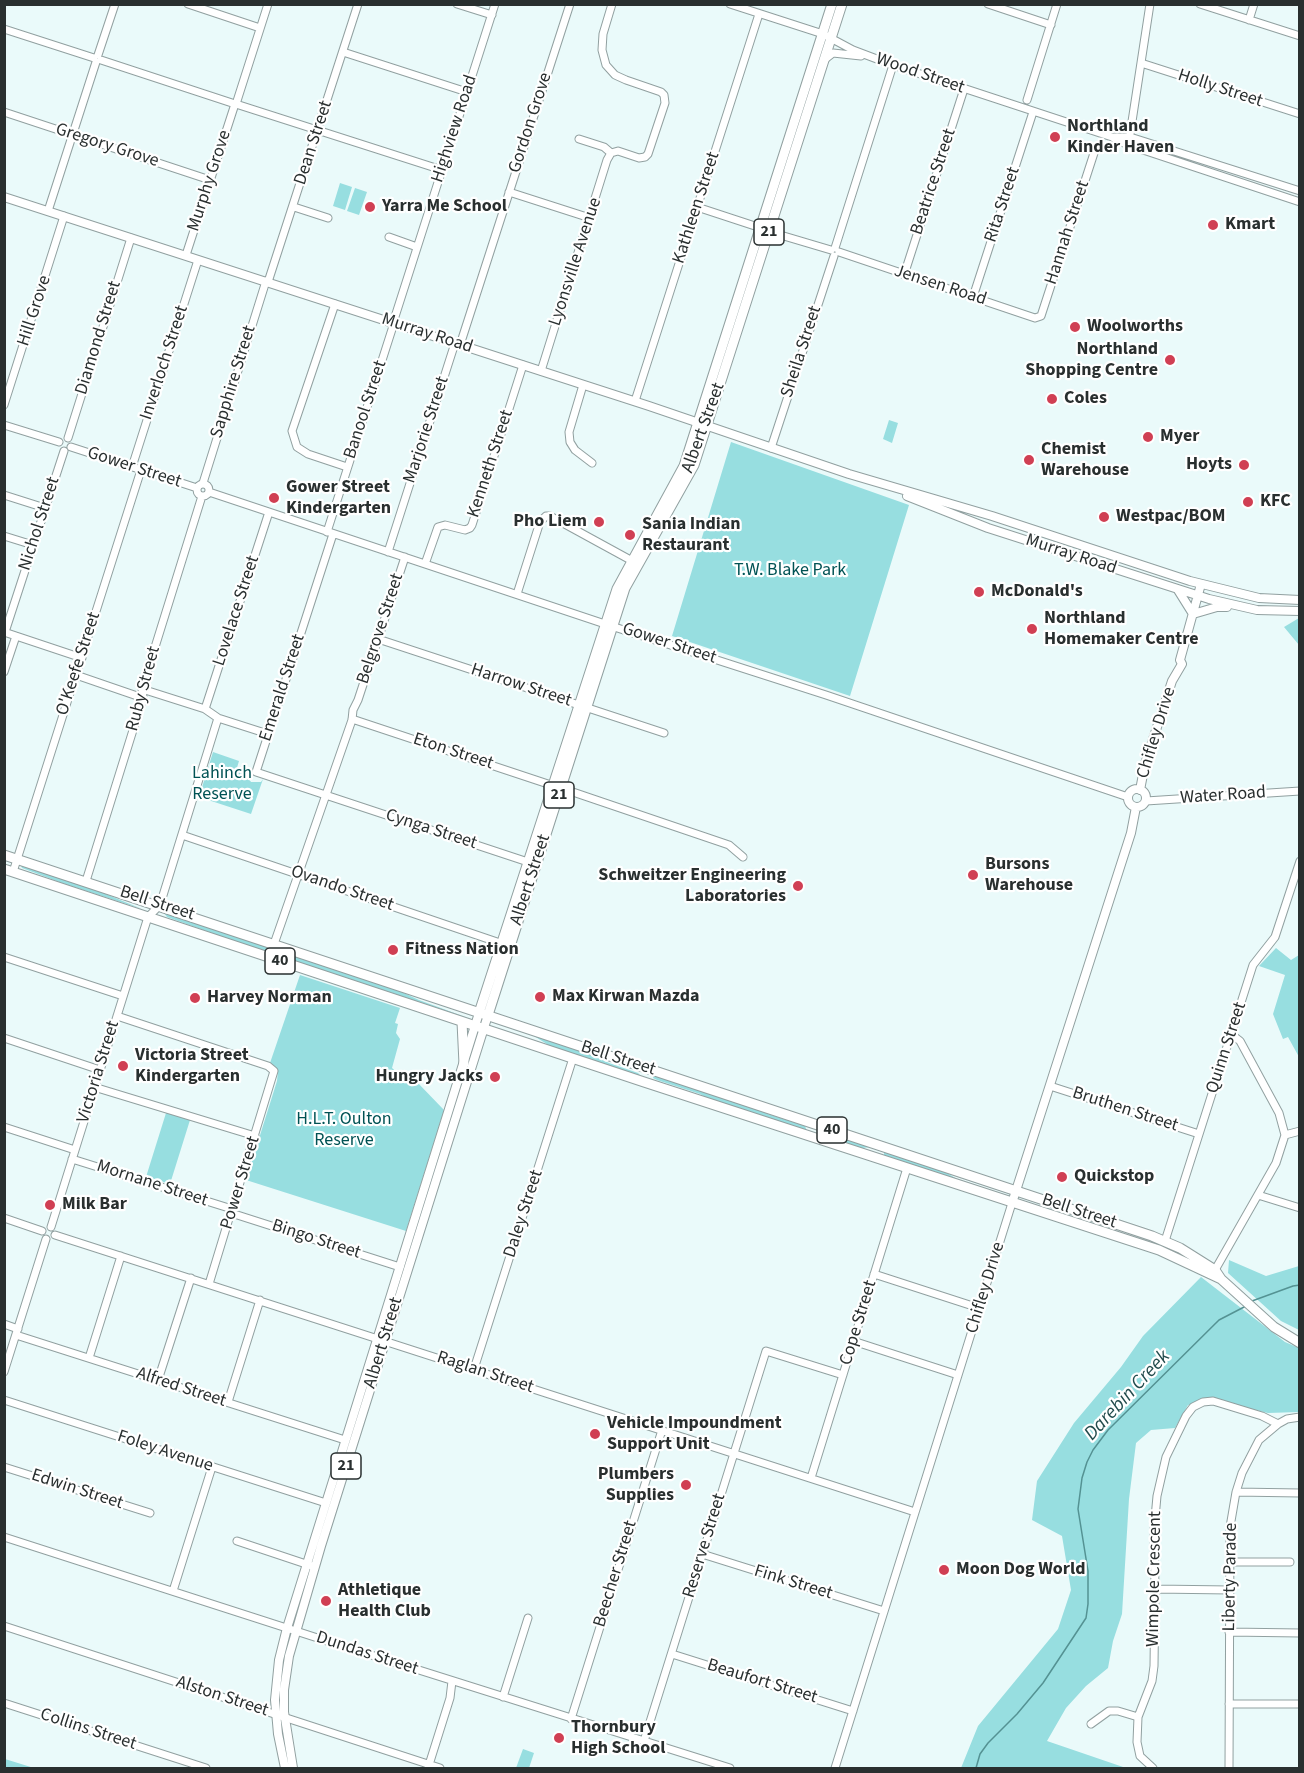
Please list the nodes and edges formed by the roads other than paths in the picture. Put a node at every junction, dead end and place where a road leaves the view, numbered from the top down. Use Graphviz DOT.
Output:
graph roads {
  1 [pos="115,4"];
  2 [pos="188,4"];
  3 [pos="268,4"];
  4 [pos="358,4"];
  5 [pos="457,4"];
  6 [pos="495,4"];
  7 [pos="570,4"];
  8 [pos="612,4"];
  9 [pos="730,4"];
  10 [pos="832,4"];
  11 [pos="842,4"];
  12 [pos="988,4"];
  13 [pos="1057,4"];
  14 [pos="1150,4"];
  15 [pos="1200,4"];
  16 [pos="1254,4"];
  17 [pos="759,14"];
  18 [pos="492,15"];
  19 [pos="1249,20"];
  20 [pos="1050,25"];
  21 [pos="4,28"];
  22 [pos="260,28"];
  23 [pos="827,36"];
  24 [pos="1299,36"];
  25 [pos="343,52"];
  26 [pos="870,57"];
  27 [pos="97,59"];
  28 [pos="824,60"];
  29 [pos="1141,63"];
  30 [pos="893,65"];
  31 [pos="964,89"];
  32 [pos="467,92"];
  33 [pos="1027,100"];
  34 [pos="235,104"];
  35 [pos="4,112"];
  36 [pos="1033,112"];
  37 [pos="1299,114"];
  38 [pos="317,130"];
  39 [pos="72,135"];
  40 [pos="579,139"];
  41 [pos="1129,141"];
  42 [pos="793,143"];
  43 [pos="1095,150"];
  44 [pos="611,153"];
  45 [pos="442,170"];
  46 [pos="210,180"];
  47 [pos="1297,190"];
  48 [pos="509,192"];
  49 [pos="4,197"];
  50 [pos="1298,202"];
  51 [pos="294,207"];
  52 [pos="697,207"];
  53 [pos="48,211"];
  54 [pos="64,216"];
  55 [pos="328,218"];
  56 [pos="590,218"];
  57 [pos="769,232"];
  58 [pos="389,237"];
  59 [pos="130,238"];
  60 [pos="417,247"];
  61 [pos="835,251"];
  62 [pos="186,255"];
  63 [pos="198,260"];
  64 [pos="904,275"];
  65 [pos="267,282"];
  66 [pos="973,297"];
  67 [pos="335,304"];
  68 [pos="1041,316"];
  69 [pos="394,323"];
  70 [pos="457,344"];
  71 [pos="523,365"];
  72 [pos="541,371"];
  73 [pos="583,385"];
  74 [pos="634,401"];
  75 [pos="4,405"];
  76 [pos="4,425"];
  77 [pos="703,425"];
  78 [pos="68,438"];
  79 [pos="59,442"];
  80 [pos="72,447"];
  81 [pos="771,448"];
  82 [pos="64,451"];
  83 [pos="592,463"];
  84 [pos="132,467"];
  85 [pos="347,467"];
  86 [pos="141,470"];
  87 [pos="849,474"];
  88 [pos="200,486"];
  89 [pos="206,494"];
  90 [pos="4,495"];
  91 [pos="45,508"];
  92 [pos="269,512"];
  93 [pos="992,516"];
  94 [pos="988,528"];
  95 [pos="330,533"];
  96 [pos="4,536"];
  97 [pos="33,545"];
  98 [pos="388,552"];
  99 [pos="405,557"];
  100 [pos="635,563"];
  101 [pos="425,564"];
  102 [pos="1200,584"];
  103 [pos="1178,590"];
  104 [pos="517,594"];
  105 [pos="1198,596"];
  106 [pos="1299,600"];
  107 [pos="1240,606"];
  108 [pos="1299,611"];
  109 [pos="1193,614"];
  110 [pos="609,626"];
  111 [pos="5,632"];
  112 [pos="16,636"];
  113 [pos="378,639"];
  114 [pos="82,658"];
  115 [pos="4,672"];
  116 [pos="76,675"];
  117 [pos="142,689"];
  118 [pos="143,698"];
  119 [pos="583,707"];
  120 [pos="205,709"];
  121 [pos="218,718"];
  122 [pos="354,720"];
  123 [pos="664,733"];
  124 [pos="268,734"];
  125 [pos="557,787"];
  126 [pos="1140,790"];
  127 [pos="1299,791"];
  128 [pos="325,796"];
  129 [pos="1128,797"];
  130 [pos="1146,801"];
  131 [pos="1136,807"];
  132 [pos="182,835"];
  133 [pos="4,855"];
  134 [pos="743,857"];
  135 [pos="18,859"];
  136 [pos="1299,861"];
  137 [pos="532,864"];
  138 [pos="9,871"];
  139 [pos="298,874"];
  140 [pos="86,881"];
  141 [pos="160,905"];
  142 [pos="148,917"];
  143 [pos="274,944"];
  144 [pos="503,944"];
  145 [pos="4,957"];
  146 [pos="502,958"];
  147 [pos="398,985"];
  148 [pos="123,996"];
  149 [pos="412,1005"];
  150 [pos="484,1014"];
  151 [pos="117,1016"];
  152 [pos="462,1022"];
  153 [pos="479,1027"];
  154 [pos="1231,1034"];
  155 [pos="4,1038"];
  156 [pos="573,1058"];
  157 [pos="464,1064"];
  158 [pos="647,1068"];
  159 [pos="100,1070"];
  160 [pos="644,1082"];
  161 [pos="461,1085"];
  162 [pos="1050,1086"];
  163 [pos="94,1088"];
  164 [pos="814,1124"];
  165 [pos="4,1127"];
  166 [pos="1299,1131"];
  167 [pos="1199,1134"];
  168 [pos="1285,1135"];
  169 [pos="255,1136"];
  170 [pos="810,1136"];
  171 [pos="878,1145"];
  172 [pos="75,1150"];
  173 [pos="874,1157"];
  174 [pos="72,1159"];
  175 [pos="907,1168"];
  176 [pos="1016,1191"];
  177 [pos="1258,1195"];
  178 [pos="1012,1203"];
  179 [pos="1299,1208"];
  180 [pos="232,1211"];
  181 [pos="4,1218"];
  182 [pos="51,1227"];
  183 [pos="42,1231"];
  184 [pos="55,1235"];
  185 [pos="46,1239"];
  186 [pos="1165,1240"];
  187 [pos="412,1243"];
  188 [pos="121,1256"];
  189 [pos="400,1267"];
  190 [pos="1215,1270"];
  191 [pos="874,1274"];
  192 [pos="191,1278"];
  193 [pos="1221,1279"];
  194 [pos="209,1284"];
  195 [pos="398,1287"];
  196 [pos="260,1300"];
  197 [pos="979,1308"];
  198 [pos="4,1324"];
  199 [pos="17,1332"];
  200 [pos="381,1339"];
  201 [pos="853,1341"];
  202 [pos="1299,1343"];
  203 [pos="89,1358"];
  204 [pos="474,1369"];
  205 [pos="4,1372"];
  206 [pos="843,1375"];
  207 [pos="958,1375"];
  208 [pos="158,1380"];
  209 [pos="4,1400"];
  210 [pos="228,1402"];
  211 [pos="1299,1417"];
  212 [pos="1278,1424"];
  213 [pos="662,1430"];
  214 [pos="345,1440"];
  215 [pos="734,1453"];
  216 [pos="4,1467"];
  217 [pos="212,1467"];
  218 [pos="810,1478"];
  219 [pos="1236,1492"];
  220 [pos="1299,1493"];
  221 [pos="326,1503"];
  222 [pos="915,1512"];
  223 [pos="150,1513"];
  224 [pos="5,1537"];
  225 [pos="237,1541"];
  226 [pos="702,1554"];
  227 [pos="1230,1562"];
  228 [pos="1290,1562"];
  229 [pos="311,1565"];
  230 [pos="1155,1589"];
  231 [pos="1230,1590"];
  232 [pos="173,1591"];
  233 [pos="884,1611"];
  234 [pos="528,1618"];
  235 [pos="4,1626"];
  236 [pos="291,1629"];
  237 [pos="1229,1632"];
  238 [pos="1299,1633"];
  239 [pos="672,1654"];
  240 [pos="453,1681"];
  241 [pos="503,1697"];
  242 [pos="4,1703"];
  243 [pos="1229,1704"];
  244 [pos="1299,1704"];
  245 [pos="853,1711"];
  246 [pos="280,1717"];
  247 [pos="1138,1717"];
  248 [pos="571,1719"];
  249 [pos="1091,1724"];
  250 [pos="644,1741"];
  251 [pos="703,1760"];
  252 [pos="428,1767"];
  253 [pos="206,1768"];
  254 [pos="285,1768"];
  255 [pos="293,1768"];
  256 [pos="440,1768"];
  257 [pos="701,1768"];
  258 [pos="730,1768"];
  259 [pos="835,1768"];
  260 [pos="1153,1768"];
  261 [pos="1229,1768"];
  1 -- 27 [label="street"];
  2 -- 22 [label="street"];
  3 -- 22 [label="street, Murphy Grove"];
  4 -- 25 [label="street, Dean Street"];
  5 -- 18 [label="street"];
  6 -- 18 [label="street, Highview Road"];
  7 -- 48 [label="street, Gordon Grove"];
  8 -- 44 [label="street"];
  9 -- 17 [label="street, Wood Street"];
  10 -- 23 [label="highway, Albert Street / 21"];
  11 -- 23 [label="highway, Albert Street / 21"];
  12 -- 20 [label="street"];
  13 -- 20 [label="street"];
  14 -- 29 [label="street"];
  15 -- 19 [label="street"];
  16 -- 19 [label="street"];
  17 -- 23 [label="street, Wood Street"];
  17 -- 52 [label="street, Kathleen Street"];
  18 -- 32 [label="street, Highview Road"];
  19 -- 24 [label="street"];
  20 -- 33 [label="street"];
  21 -- 27 [label="street"];
  22 -- 34 [label="street, Murphy Grove"];
  23 -- 26 [label="street, Wood Street"];
  23 -- 28 [label="highway, Albert Street / 21"];
  23 -- 42 [label="highway, Albert Street / 21"];
  25 -- 32 [label="street"];
  25 -- 38 [label="street, Dean Street"];
  26 -- 28 [label="street"];
  26 -- 30 [label="street, Wood Street"];
  27 -- 34 [label="street"];
  27 -- 39 [label="street"];
  28 -- 42 [label="highway, Albert Street / 21"];
  29 -- 37 [label="street, Holly Street"];
  29 -- 41 [label="street"];
  30 -- 31 [label="street, Wood Street"];
  30 -- 61 [label="street, Sheila Street"];
  31 -- 36 [label="street, Wood Street"];
  31 -- 64 [label="street, Beatrice Street"];
  32 -- 45 [label="street, Highview Road"];
  34 -- 38 [label="street"];
  34 -- 46 [label="street, Murphy Grove"];
  35 -- 39 [label="street, Gregory Grove"];
  36 -- 41 [label="street, Wood Street"];
  36 -- 66 [label="street, Rita Street"];
  38 -- 45 [label="street"];
  38 -- 51 [label="street, Dean Street"];
  39 -- 46 [label="street, Gregory Grove"];
  39 -- 53 [label="street"];
  40 -- 44 [label="street"];
  41 -- 47 [label="street, Wood Street"];
  41 -- 50 [label="street, Wood Street"];
  42 -- 57 [label="highway, Albert Street / 21"];
  43 -- 68 [label="street, Hannah Street"];
  44 -- 56 [label="street, Lyonsville Avenue"];
  45 -- 60 [label="street, Highview Road"];
  46 -- 62 [label="street, Murphy Grove"];
  47 -- 50 [label="street"];
  48 -- 56 [label="street"];
  48 -- 70 [label="street, Gordon Grove"];
  49 -- 53 [label="main road, Murray Road"];
  51 -- 55 [label="street"];
  51 -- 65 [label="street, Dean Street"];
  52 -- 57 [label="street, Jensen Road"];
  52 -- 74 [label="street, Kathleen Street"];
  53 -- 54 [label="main road, Murray Road"];
  54 -- 59 [label="main road, Murray Road"];
  54 -- 75 [label="street, Hill Grove"];
  56 -- 72 [label="street, Lyonsville Avenue"];
  57 -- 61 [label="street, Jensen Road"];
  57 -- 77 [label="highway, Albert Street / 21"];
  58 -- 60 [label="street"];
  59 -- 62 [label="main road, Murray Road"];
  59 -- 78 [label="street, Diamond Street"];
  60 -- 69 [label="street, Highview Road"];
  61 -- 64 [label="street, Jensen Road"];
  61 -- 81 [label="street, Sheila Street"];
  62 -- 63 [label="main road, Murray Road"];
  63 -- 65 [label="main road, Murray Road"];
  63 -- 84 [label="street, Inverloch Street"];
  64 -- 66 [label="street, Jensen Road"];
  65 -- 67 [label="main road, Murray Road"];
  65 -- 88 [label="street, Sapphire Street"];
  66 -- 68 [label="street, Jensen Road"];
  67 -- 69 [label="main road, Murray Road"];
  67 -- 85 [label="street"];
  69 -- 70 [label="main road, Murray Road"];
  69 -- 85 [label="street, Banool Street"];
  70 -- 71 [label="main road, Murray Road"];
  70 -- 98 [label="street, Marjorie Street"];
  71 -- 72 [label="main road, Murray Road"];
  71 -- 101 [label="street, Kenneth Street"];
  72 -- 73 [label="main road, Murray Road"];
  73 -- 74 [label="main road, Murray Road"];
  73 -- 83 [label="street"];
  74 -- 77 [label="main road, Murray Road"];
  76 -- 79 [label="street"];
  77 -- 81 [label="main road, Murray Road"];
  77 -- 100 [label="highway, Albert Street / 21"];
  78 -- 79 [label="street"];
  78 -- 80 [label="street"];
  79 -- 82 [label="street"];
  80 -- 82 [label="street"];
  80 -- 84 [label="street, Gower Street"];
  81 -- 87 [label="main road, Murray Road"];
  82 -- 91 [label="street, Nichol Street"];
  84 -- 86 [label="street, Gower Street"];
  85 -- 95 [label="street, Banool Street"];
  86 -- 88 [label="street, Gower Street"];
  86 -- 114 [label="street, O'Keefe Street"];
  87 -- 93 [label="main road, Murray Road"];
  87 -- 94 [label="main road, Murray Road"];
  88 -- 89 [label="street"];
  89 -- 92 [label="street, Gower Street"];
  89 -- 117 [label="street, Ruby Street"];
  90 -- 91 [label="street"];
  91 -- 97 [label="street, Nichol Street"];
  92 -- 95 [label="street, Gower Street"];
  92 -- 120 [label="street, Lovelace Street"];
  93 -- 94 [label="main road"];
  93 -- 102 [label="main road, Murray Road"];
  94 -- 103 [label="main road, Murray Road"];
  95 -- 98 [label="street, Gower Street"];
  95 -- 124 [label="street, Emerald Street"];
  96 -- 97 [label="street"];
  97 -- 111 [label="street, Nichol Street"];
  98 -- 99 [label="street, Gower Street"];
  99 -- 101 [label="street, Gower Street"];
  99 -- 113 [label="street, Belgrove Street"];
  100 -- 104 [label="street"];
  100 -- 110 [label="highway, Albert Street / 21"];
  101 -- 104 [label="street, Gower Street"];
  102 -- 105 [label="main road, Chifley Drive"];
  102 -- 106 [label="main road, Murray Road"];
  103 -- 105 [label="main road, Murray Road"];
  103 -- 109 [label="main road"];
  104 -- 110 [label="street, Gower Street"];
  105 -- 107 [label="main road, Murray Road"];
  105 -- 109 [label="main road, Chifley Drive"];
  107 -- 108 [label="main road, Murray Road"];
  107 -- 109 [label="main road"];
  109 -- 126 [label="main road, Chifley Drive"];
  110 -- 119 [label="highway, Albert Street / 21"];
  110 -- 129 [label="street, Gower Street"];
  111 -- 112 [label="street"];
  112 -- 114 [label="street"];
  112 -- 115 [label="street"];
  113 -- 119 [label="street, Harrow Street"];
  113 -- 122 [label="street, Belgrove Street"];
  114 -- 116 [label="street, O'Keefe Street"];
  116 -- 118 [label="street"];
  116 -- 135 [label="street, O'Keefe Street"];
  117 -- 118 [label="street, Ruby Street"];
  117 -- 120 [label="street"];
  118 -- 140 [label="street, Ruby Street"];
  119 -- 123 [label="street, Harrow Street"];
  119 -- 125 [label="highway, Albert Street / 21"];
  120 -- 121 [label="street"];
  121 -- 124 [label="street"];
  121 -- 132 [label="street"];
  122 -- 125 [label="street, Eton Street"];
  122 -- 128 [label="street, Belgrove Street"];
  124 -- 128 [label="street, Emerald Street"];
  125 -- 134 [label="street, Eton Street"];
  125 -- 137 [label="highway, Albert Street / 21"];
  126 -- 129 [label="main road"];
  126 -- 130 [label="main road"];
  127 -- 130 [label="street, Water Road"];
  128 -- 137 [label="street, Cynga Street"];
  128 -- 139 [label="street, Belgrove Street"];
  129 -- 131 [label="main road"];
  130 -- 131 [label="main road"];
  131 -- 162 [label="main road, Chifley Drive"];
  132 -- 139 [label="street, Ovando Street"];
  132 -- 141 [label="street"];
  133 -- 135 [label="highway, Bell Street / 40"];
  135 -- 138 [label="street, O'Keefe Street"];
  135 -- 140 [label="highway, Bell Street / 40"];
  136 -- 154 [label="street, Quinn Street"];
  137 -- 144 [label="highway, Albert Street / 21"];
  137 -- 146 [label="highway, Albert Street / 21"];
  138 -- 142 [label="highway, Bell Street / 40"];
  139 -- 143 [label="street, Belgrove Street"];
  139 -- 144 [label="street, Ovando Street"];
  140 -- 141 [label="highway, Bell Street / 40"];
  141 -- 142 [label="street"];
  141 -- 143 [label="highway, Bell Street / 40"];
  142 -- 148 [label="street, Victoria Street"];
  142 -- 149 [label="highway, Bell Street / 40"];
  143 -- 147 [label="highway, Bell Street / 40"];
  144 -- 146 [label="highway, Albert Street / 21"];
  145 -- 148 [label="street"];
  146 -- 150 [label="highway, Albert Street / 21"];
  147 -- 149 [label="highway"];
  147 -- 150 [label="highway, Bell Street / 40"];
  148 -- 151 [label="street, Victoria Street"];
  149 -- 152 [label="highway, Bell Street / 40"];
  150 -- 153 [label="main road, Albert Street / 21"];
  150 -- 158 [label="highway, Bell Street / 40"];
  151 -- 159 [label="street, Victoria Street"];
  151 -- 169 [label="street, Power Street"];
  152 -- 153 [label="highway, Bell Street / 40"];
  152 -- 157 [label="highway"];
  153 -- 156 [label="highway, Bell Street / 40"];
  153 -- 157 [label="main road, Albert Street / 21"];
  153 -- 161 [label="main road, Albert Street / 21"];
  154 -- 167 [label="street, Quinn Street"];
  154 -- 168 [label="street"];
  155 -- 159 [label="street"];
  156 -- 160 [label="highway, Bell Street / 40"];
  156 -- 204 [label="street, Daley Street"];
  157 -- 161 [label="main road, Albert Street / 21"];
  158 -- 160 [label="highway"];
  158 -- 164 [label="highway, Bell Street / 40"];
  159 -- 163 [label="street, Victoria Street"];
  160 -- 170 [label="highway, Bell Street / 40"];
  161 -- 187 [label="main road, Albert Street / 21"];
  162 -- 167 [label="street, Bruthen Street"];
  162 -- 176 [label="main road, Chifley Drive"];
  163 -- 169 [label="street"];
  163 -- 172 [label="street, Victoria Street"];
  164 -- 170 [label="highway"];
  164 -- 171 [label="highway, Bell Street / 40"];
  165 -- 172 [label="street"];
  166 -- 168 [label="street"];
  167 -- 186 [label="street, Quinn Street"];
  168 -- 177 [label="street"];
  169 -- 180 [label="street, Power Street"];
  170 -- 173 [label="highway, Bell Street / 40"];
  171 -- 173 [label="highway"];
  171 -- 176 [label="highway, Bell Street / 40"];
  172 -- 174 [label="street, Victoria Street"];
  173 -- 175 [label="highway, Bell Street / 40"];
  174 -- 180 [label="street, Mornane Street"];
  174 -- 182 [label="street, Victoria Street"];
  175 -- 178 [label="highway, Bell Street / 40"];
  175 -- 191 [label="street, Cope Street"];
  176 -- 178 [label="main road, Chifley Drive"];
  176 -- 186 [label="highway, Bell Street / 40"];
  177 -- 179 [label="street"];
  177 -- 190 [label="street"];
  178 -- 193 [label="highway, Bell Street / 40"];
  178 -- 197 [label="street, Chifley Drive"];
  180 -- 189 [label="street, Bingo Street"];
  180 -- 194 [label="street, Power Street"];
  181 -- 183 [label="street"];
  182 -- 183 [label="street"];
  182 -- 184 [label="street"];
  183 -- 185 [label="street"];
  184 -- 185 [label="street"];
  184 -- 188 [label="street, Raglan Street"];
  185 -- 199 [label="street"];
  186 -- 190 [label="highway, Bell Street / 40"];
  187 -- 189 [label="main road, Albert Street / 21"];
  187 -- 195 [label="main road, Albert Street / 21"];
  188 -- 192 [label="street, Raglan Street"];
  188 -- 203 [label="street"];
  189 -- 195 [label="main road, Albert Street / 21"];
  190 -- 193 [label="highway, Bell Street / 40"];
  191 -- 197 [label="street"];
  191 -- 201 [label="street, Cope Street"];
  192 -- 194 [label="street, Raglan Street"];
  192 -- 208 [label="street"];
  193 -- 202 [label="highway, Bell Street / 40"];
  194 -- 196 [label="street, Raglan Street"];
  195 -- 200 [label="main road, Albert Street / 21"];
  196 -- 200 [label="street, Raglan Street"];
  196 -- 210 [label="street"];
  197 -- 207 [label="street, Chifley Drive"];
  198 -- 199 [label="street, Alfred Street"];
  199 -- 203 [label="street, Alfred Street"];
  199 -- 205 [label="street"];
  200 -- 204 [label="street, Raglan Street"];
  200 -- 214 [label="main road, Albert Street / 21"];
  200 -- 229 [label="main road, Albert Street / 21"];
  201 -- 206 [label="street, Cope Street"];
  201 -- 207 [label="street"];
  203 -- 208 [label="street, Alfred Street"];
  204 -- 213 [label="street, Raglan Street"];
  206 -- 215 [label="street, Reserve Street"];
  206 -- 218 [label="street, Cope Street"];
  207 -- 222 [label="street, Chifley Drive"];
  208 -- 210 [label="street, Alfred Street"];
  209 -- 217 [label="street, Foley Avenue"];
  210 -- 214 [label="street, Alfred Street"];
  211 -- 212 [label="street, Liberty Parade"];
  212 -- 219 [label="street, Liberty Parade"];
  212 -- 230 [label="street, Wimpole Crescent"];
  213 -- 215 [label="street, Raglan Street"];
  213 -- 248 [label="street, Beecher Street"];
  214 -- 221 [label="main road, Albert Street / 21"];
  215 -- 218 [label="street, Raglan Street"];
  215 -- 226 [label="street, Reserve Street"];
  216 -- 223 [label="street, Edwin Street"];
  217 -- 221 [label="street, Foley Avenue"];
  217 -- 232 [label="street"];
  218 -- 222 [label="street, Raglan Street"];
  219 -- 220 [label="street"];
  219 -- 227 [label="street, Liberty Parade"];
  221 -- 229 [label="main road, Albert Street / 21"];
  222 -- 233 [label="street, Chifley Drive"];
  224 -- 232 [label="street, Dundas Street"];
  225 -- 229 [label="street"];
  226 -- 233 [label="street, Fink Street"];
  226 -- 239 [label="street, Reserve Street"];
  227 -- 228 [label="street"];
  227 -- 231 [label="street, Liberty Parade"];
  229 -- 236 [label="main road, Albert Street / 21"];
  230 -- 231 [label="street"];
  230 -- 247 [label="street, Wimpole Crescent"];
  231 -- 237 [label="street, Liberty Parade"];
  232 -- 236 [label="street, Dundas Street"];
  233 -- 245 [label="street, Chifley Drive"];
  234 -- 241 [label="street"];
  235 -- 246 [label="street, Alston Street"];
  236 -- 240 [label="street, Dundas Street"];
  236 -- 246 [label="main road, 21"];
  237 -- 238 [label="street"];
  237 -- 243 [label="street, Liberty Parade"];
  239 -- 245 [label="street, Beaufort Street"];
  239 -- 250 [label="street, Reserve Street"];
  240 -- 241 [label="street, Dundas Street"];
  240 -- 252 [label="street"];
  241 -- 248 [label="street, Dundas Street"];
  242 -- 253 [label="street, Collins Street"];
  243 -- 244 [label="street"];
  243 -- 261 [label="street, Liberty Parade"];
  245 -- 259 [label="street, Chifley Drive"];
  246 -- 252 [label="street, Alston Street"];
  246 -- 254 [label="main road, 21"];
  246 -- 255 [label="main road, 21"];
  247 -- 249 [label="street"];
  247 -- 260 [label="street, Wimpole Crescent"];
  248 -- 250 [label="street, Dundas Street"];
  250 -- 251 [label="street, Dundas Street"];
  251 -- 257 [label="street"];
  251 -- 258 [label="street, Dundas Street"];
  252 -- 256 [label="street, Alston Street"];
}
